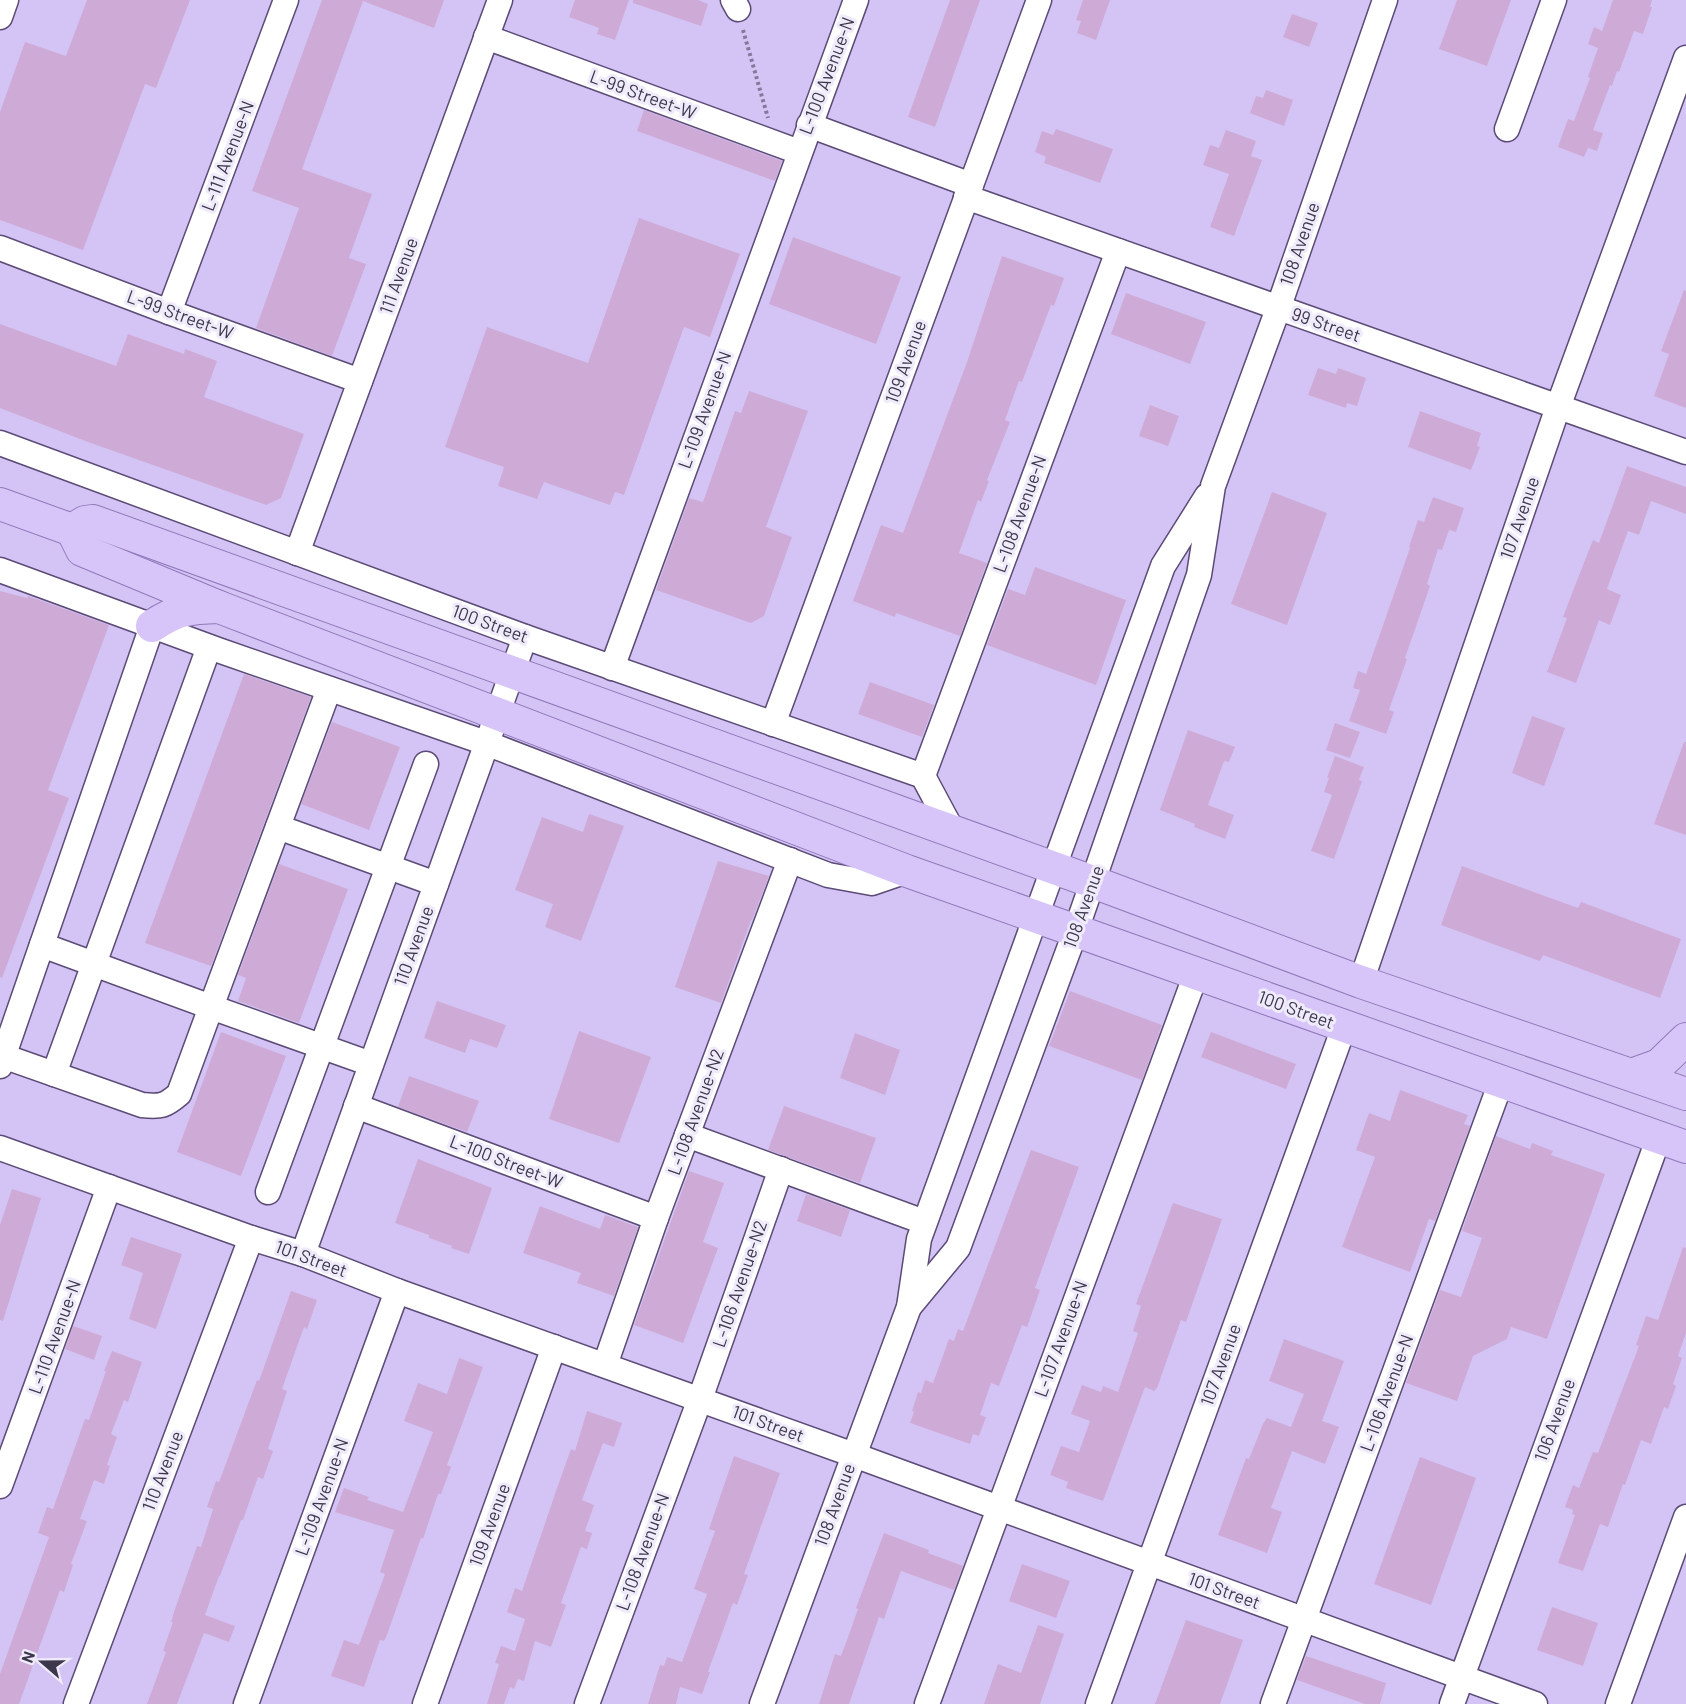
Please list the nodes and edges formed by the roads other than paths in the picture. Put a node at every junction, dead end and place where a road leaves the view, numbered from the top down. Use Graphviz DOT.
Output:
graph roads {
  1 [pos="6,0"];
  2 [pos="286,0"];
  3 [pos="500,0"];
  4 [pos="856,0"];
  5 [pos="1039,0"];
  6 [pos="1385,0"];
  7 [pos="1554,0"];
  8 [pos="0,18"];
  9 [pos="486,38"];
  10 [pos="1686,58"];
  11 [pos="808,125"];
  12 [pos="1506,129"];
  13 [pos="799,152"];
  14 [pos="968,191"];
  15 [pos="0,248"];
  16 [pos="1118,251"];
  17 [pos="1278,309"];
  18 [pos="170,312"];
  19 [pos="360,381"];
  20 [pos="1558,406"];
  21 [pos="0,443"];
  22 [pos="1686,452"];
  23 [pos="1213,486"];
  24 [pos="0,504"];
  25 [pos="72,530"];
  26 [pos="297,553"];
  27 [pos="0,570"];
  28 [pos="219,607"];
  29 [pos="152,626"];
  30 [pos="525,637"];
  31 [pos="208,647"];
  32 [pos="612,668"];
  33 [pos="513,672"];
  34 [pos="329,689"];
  35 [pos="498,712"];
  36 [pos="773,724"];
  37 [pos="486,743"];
  38 [pos="426,764"];
  39 [pos="923,776"];
  40 [pos="278,828"];
  41 [pos="953,832"];
  42 [pos="790,860"];
  43 [pos="388,867"];
  44 [pos="1053,869"];
  45 [pos="907,871"];
  46 [pos="1093,882"];
  47 [pos="436,884"];
  48 [pos="1036,917"];
  49 [pos="1076,930"];
  50 [pos="42,945"];
  51 [pos="92,964"];
  52 [pos="1196,974"];
  53 [pos="1361,982"];
  54 [pos="211,1007"];
  55 [pos="1344,1027"];
  56 [pos="1686,1039"];
  57 [pos="323,1047"];
  58 [pos="1,1059"];
  59 [pos="371,1064"];
  60 [pos="54,1074"];
  61 [pos="1634,1074"];
  62 [pos="1501,1082"];
  63 [pos="1686,1094"];
  64 [pos="356,1106"];
  65 [pos="687,1135"];
  66 [pos="1677,1136"];
  67 [pos="0,1148"];
  68 [pos="781,1169"];
  69 [pos="109,1187"];
  70 [pos="268,1191"];
  71 [pos="656,1218"];
  72 [pos="924,1222"];
  73 [pos="251,1238"];
  74 [pos="303,1254"];
  75 [pos="398,1291"];
  76 [pos="909,1307"];
  77 [pos="554,1347"];
  78 [pos="605,1365"];
  79 [pos="700,1399"];
  80 [pos="854,1455"];
  81 [pos="0,1486"];
  82 [pos="999,1508"];
  83 [pos="1686,1517"];
  84 [pos="1149,1564"];
  85 [pos="1304,1620"];
  86 [pos="1461,1678"];
  87 [pos="76,1704"];
  88 [pos="246,1704"];
  89 [pos="425,1704"];
  90 [pos="587,1704"];
  91 [pos="762,1704"];
  92 [pos="927,1704"];
  93 [pos="1098,1704"];
  94 [pos="1273,1704"];
  95 [pos="1452,1704"];
  96 [pos="1535,1704"];
  97 [pos="1618,1704"];
  1 -- 8 [label="street"];
  2 -- 18 [label="street, L-111 Avenue-N"];
  3 -- 9 [label="street, 111 Avenue"];
  4 -- 11 [label="street, L-100 Avenue-N"];
  5 -- 14 [label="street, 109 Avenue"];
  6 -- 17 [label="street, 108 Avenue"];
  7 -- 12 [label="street"];
  9 -- 13 [label="street, L-99 Street-W"];
  9 -- 19 [label="street, 111 Avenue"];
  10 -- 20 [label="street, 107 Avenue"];
  11 -- 13 [label="street, L-100 Avenue-N"];
  11 -- 14 [label="street"];
  13 -- 32 [label="street, L-109 Avenue-N"];
  14 -- 16 [label="street, 99 Street"];
  14 -- 36 [label="street, 109 Avenue"];
  15 -- 18 [label="street, L-99 Street-W"];
  16 -- 17 [label="street, 99 Street"];
  16 -- 39 [label="street, L-108 Avenue-N"];
  17 -- 20 [label="street, 99 Street"];
  17 -- 23 [label="street, 108 Avenue"];
  18 -- 19 [label="street, L-99 Street-W"];
  19 -- 26 [label="street, 111 Avenue"];
  20 -- 22 [label="street, 99 Street"];
  20 -- 53 [label="street, 107 Avenue"];
  21 -- 26 [label="street, 100 Street"];
  23 -- 44 [label="street, 108 Avenue"];
  23 -- 46 [label="street, 108 Avenue"];
  24 -- 25 [label="main road"];
  25 -- 28 [label="main road, 100 Street"];
  25 -- 33 [label="main road, 100 Street"];
  26 -- 30 [label="street, 100 Street"];
  27 -- 29 [label="street"];
  28 -- 29 [label="main road"];
  28 -- 35 [label="main road, 100 Street"];
  29 -- 31 [label="street"];
  29 -- 50 [label="street"];
  30 -- 32 [label="street, 100 Street"];
  30 -- 33 [label="street, 110 Avenue"];
  31 -- 34 [label="street"];
  31 -- 51 [label="street"];
  32 -- 36 [label="street, 100 Street"];
  33 -- 35 [label="street, 110 Avenue"];
  33 -- 41 [label="main road, 100 Street"];
  34 -- 37 [label="street"];
  34 -- 40 [label="street"];
  35 -- 37 [label="street, 110 Avenue"];
  35 -- 45 [label="main road, 100 Street"];
  36 -- 39 [label="street, 100 Street"];
  37 -- 42 [label="street"];
  37 -- 47 [label="street, 110 Avenue"];
  38 -- 43 [label="street"];
  39 -- 41 [label="street"];
  40 -- 43 [label="street"];
  40 -- 54 [label="street"];
  41 -- 44 [label="main road, 100 Street"];
  42 -- 45 [label="street"];
  42 -- 65 [label="street, L-108 Avenue-N2"];
  43 -- 47 [label="street"];
  43 -- 57 [label="street"];
  44 -- 46 [label="main road, 100 Street"];
  44 -- 48 [label="street, 108 Avenue"];
  45 -- 48 [label="main road, 100 Street"];
  46 -- 49 [label="street, 108 Avenue"];
  46 -- 53 [label="main road, 100 Street"];
  47 -- 59 [label="street, 110 Avenue"];
  48 -- 49 [label="main road, 100 Street"];
  48 -- 72 [label="street, 108 Avenue"];
  49 -- 52 [label="main road, 100 Street"];
  49 -- 76 [label="street, 108 Avenue"];
  50 -- 51 [label="street"];
  50 -- 58 [label="street"];
  51 -- 54 [label="street"];
  51 -- 60 [label="street"];
  52 -- 55 [label="main road, 100 Street"];
  52 -- 82 [label="street, L-107 Avenue-N"];
  53 -- 61 [label="main road, 100 Street"];
  54 -- 57 [label="street"];
  54 -- 60 [label="street"];
  55 -- 62 [label="main road, 100 Street"];
  55 -- 84 [label="street, 107 Avenue"];
  56 -- 61 [label="main road"];
  57 -- 59 [label="street"];
  57 -- 70 [label="street"];
  58 -- 60 [label="street"];
  59 -- 64 [label="street, 110 Avenue"];
  61 -- 63 [label="main road, 100 Street"];
  62 -- 66 [label="main road, 100 Street"];
  62 -- 85 [label="street, L-106 Avenue-N"];
  64 -- 71 [label="street, L-100 Street-W"];
  64 -- 74 [label="street, 110 Avenue"];
  65 -- 68 [label="street"];
  65 -- 71 [label="street, L-108 Avenue-N2"];
  66 -- 86 [label="street, 106 Avenue"];
  67 -- 69 [label="street, 101 Street"];
  68 -- 72 [label="street"];
  68 -- 79 [label="street, L-106 Avenue-N2"];
  69 -- 73 [label="street, 101 Street"];
  69 -- 81 [label="street, L-110 Avenue-N"];
  71 -- 78 [label="street, L-108 Avenue-N2"];
  72 -- 76 [label="street, 108 Avenue"];
  73 -- 74 [label="street, 101 Street"];
  73 -- 87 [label="street, 110 Avenue"];
  74 -- 75 [label="street, 101 Street"];
  75 -- 77 [label="street, 101 Street"];
  75 -- 88 [label="street, L-109 Avenue-N"];
  76 -- 80 [label="street, 108 Avenue"];
  77 -- 78 [label="street, 101 Street"];
  77 -- 89 [label="street, 109 Avenue"];
  78 -- 79 [label="street, 101 Street"];
  79 -- 80 [label="street, 101 Street"];
  79 -- 90 [label="street, L-108 Avenue-N"];
  80 -- 82 [label="street, 101 Street"];
  80 -- 91 [label="street, 108 Avenue"];
  82 -- 84 [label="street, 101 Street"];
  82 -- 92 [label="street, L-107 Avenue-N"];
  83 -- 97 [label="street"];
  84 -- 85 [label="street, 101 Street"];
  84 -- 93 [label="street, 107 Avenue"];
  85 -- 86 [label="street, 101 Street"];
  85 -- 94 [label="street, L-106 Avenue-N"];
  86 -- 95 [label="street, 106 Avenue"];
  86 -- 96 [label="street, 101 Street"];
}
